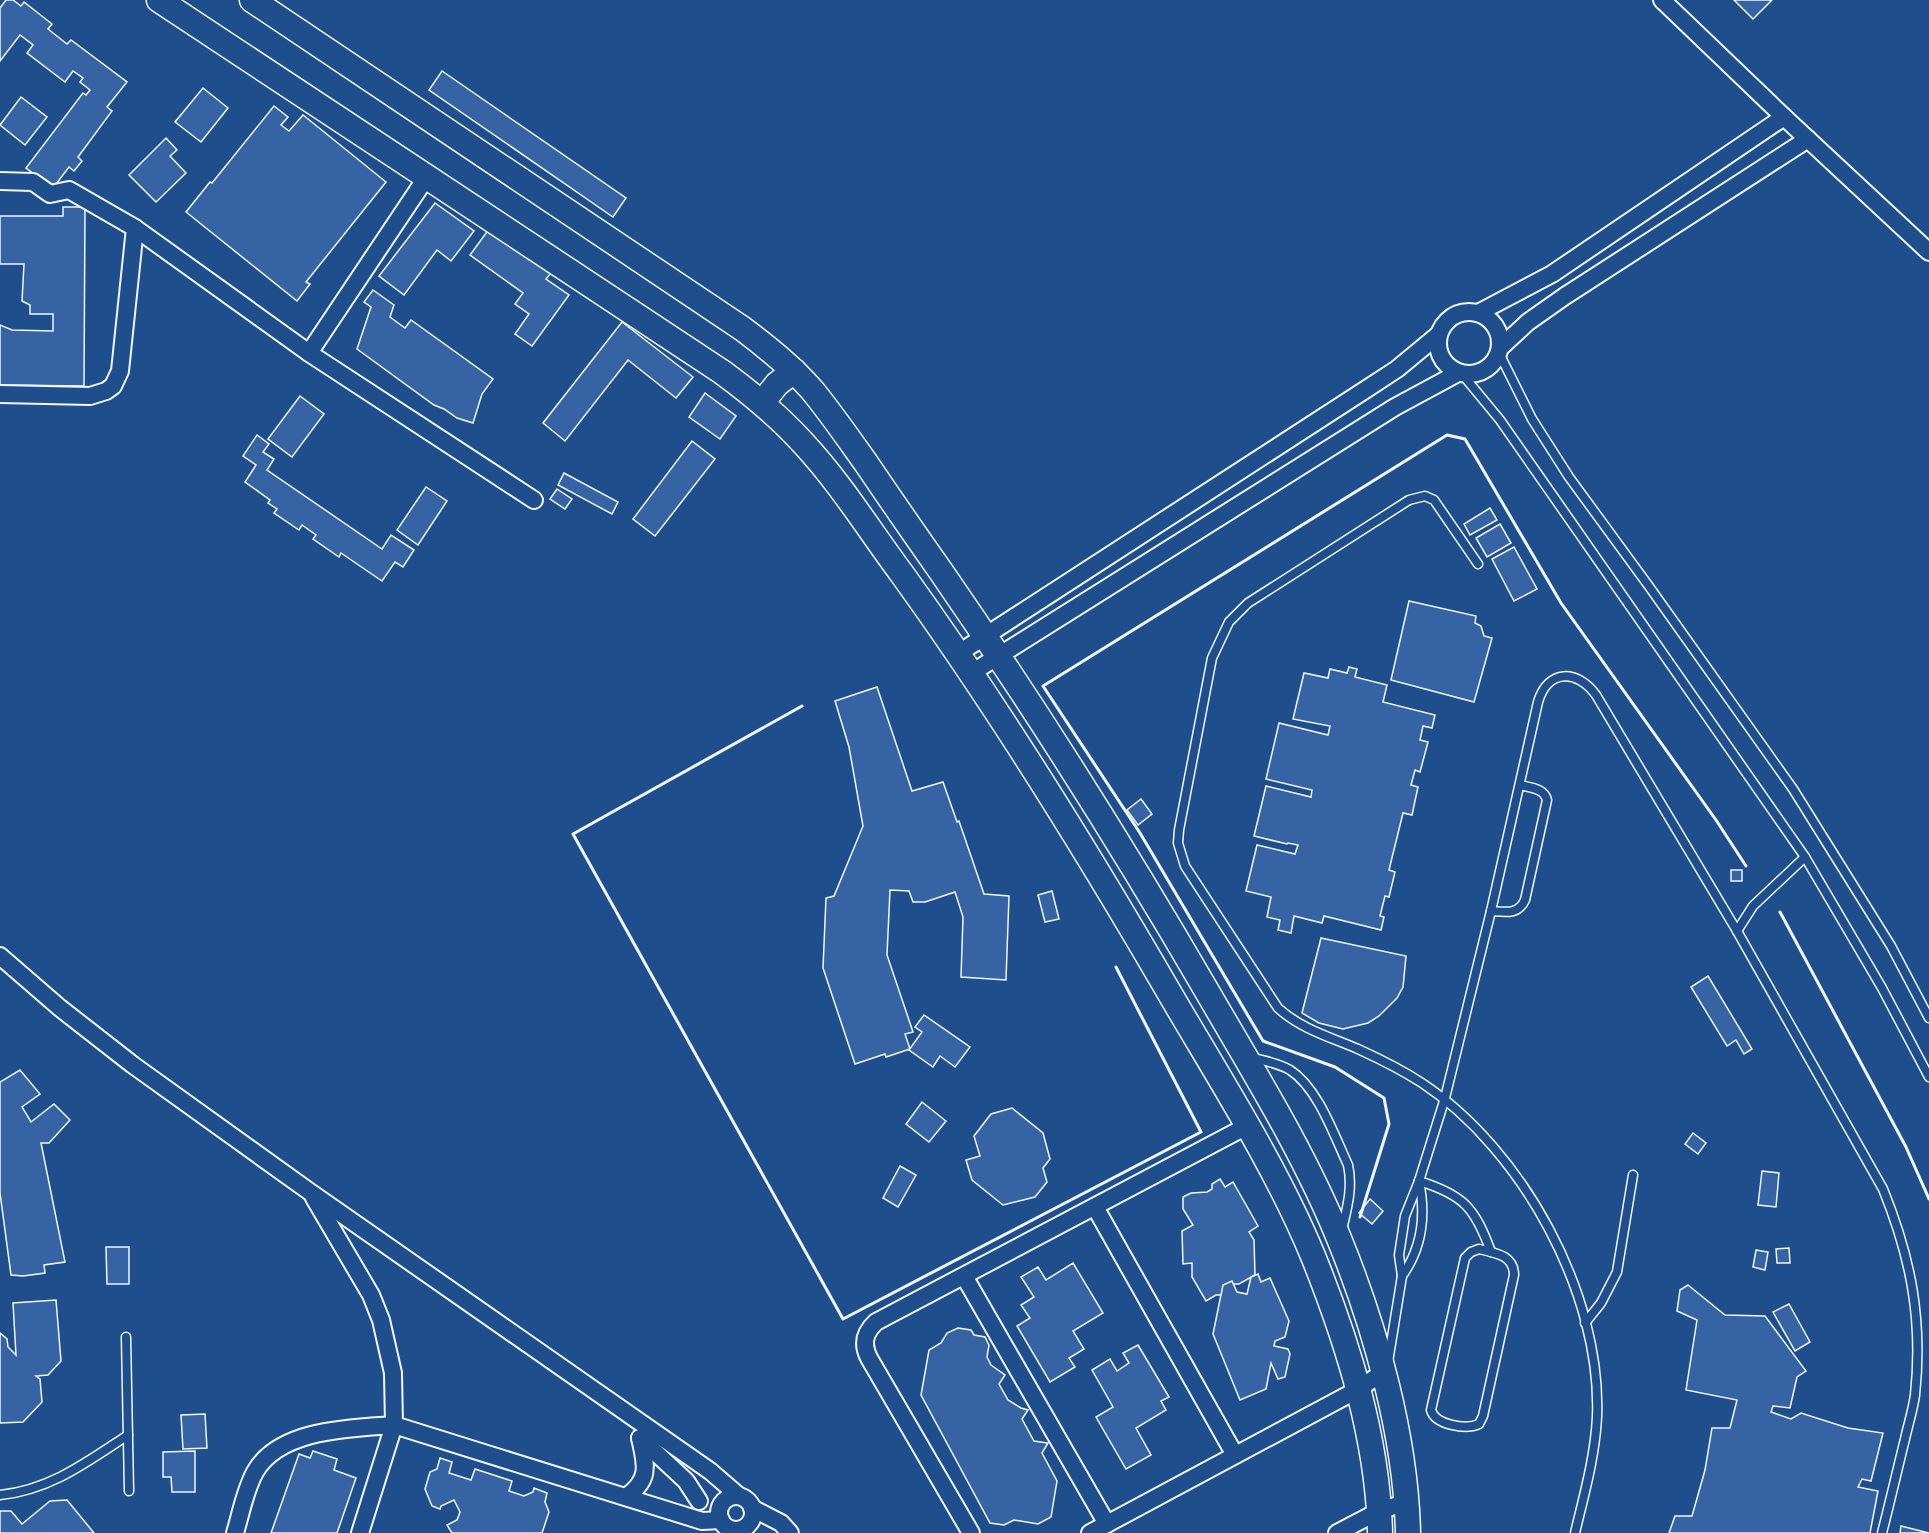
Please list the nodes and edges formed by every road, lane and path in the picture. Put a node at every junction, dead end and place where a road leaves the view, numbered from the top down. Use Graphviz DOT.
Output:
graph roads {
  1 [pos="159,0"];
  2 [pos="252,0"];
  3 [pos="1662,0"];
  4 [pos="1784,117"];
  5 [pos="1808,139"];
  6 [pos="426,177"];
  7 [pos="0,181"];
  8 [pos="135,228"];
  9 [pos="1929,252"];
  10 [pos="1478,313"];
  11 [pos="1438,335"];
  12 [pos="1499,351"];
  13 [pos="309,353"];
  14 [pos="794,371"];
  15 [pos="1460,374"];
  16 [pos="0,394"];
  17 [pos="762,403"];
  18 [pos="534,500"];
  19 [pos="1478,564"];
  20 [pos="985,635"];
  21 [pos="998,655"];
  22 [pos="966,662"];
  23 [pos="1520,785"];
  24 [pos="1805,857"];
  25 [pos="1491,911"];
  26 [pos="1737,931"];
  27 [pos="0,956"];
  28 [pos="1929,1018"];
  29 [pos="1244,1056"];
  30 [pos="1929,1077"];
  31 [pos="1445,1098"];
  32 [pos="1247,1126"];
  33 [pos="1633,1175"];
  34 [pos="1419,1181"];
  35 [pos="310,1192"];
  36 [pos="1095,1206"];
  37 [pos="1339,1239"];
  38 [pos="1491,1252"];
  39 [pos="964,1276"];
  40 [pos="1402,1276"];
  41 [pos="1585,1323"];
  42 [pos="126,1337"];
  43 [pos="1382,1373"];
  44 [pos="1357,1390"];
  45 [pos="635,1420"];
  46 [pos="394,1425"];
  47 [pos="128,1435"];
  48 [pos="640,1438"];
  49 [pos="1235,1455"];
  50 [pos="129,1491"];
  51 [pos="0,1495"];
  52 [pos="739,1496"];
  53 [pos="626,1497"];
  54 [pos="699,1501"];
  55 [pos="1407,1502"];
  56 [pos="723,1503"];
  57 [pos="660,1506"];
  58 [pos="752,1508"];
  59 [pos="722,1520"];
  60 [pos="1380,1522"];
  61 [pos="1107,1524"];
  62 [pos="747,1531"];
  63 [pos="235,1533"];
  64 [pos="362,1533"];
  65 [pos="790,1533"];
  66 [pos="971,1533"];
  67 [pos="1090,1533"];
  68 [pos="1337,1533"];
  69 [pos="1408,1533"];
  70 [pos="1575,1533"];
  71 [pos="1882,1533"];
  1 -- 6 [label="street"];
  2 -- 14 [label="street"];
  3 -- 4 [label="street"];
  4 -- 5 [label="street"];
  4 -- 10 [label="street"];
  5 -- 9 [label="street"];
  5 -- 12 [label="street"];
  6 -- 13 [label="street"];
  6 -- 17 [label="street"];
  7 -- 8 [label="street"];
  8 -- 13 [label="street"];
  8 -- 16 [label="street"];
  10 -- 11 [label="street"];
  10 -- 12 [label="street"];
  11 -- 15 [label="street"];
  11 -- 20 [label="street"];
  12 -- 15 [label="street"];
  12 -- 28 [label="lane"];
  13 -- 18 [label="street"];
  14 -- 17 [label="street"];
  14 -- 20 [label="street"];
  15 -- 21 [label="street"];
  15 -- 24 [label="lane"];
  17 -- 22 [label="street"];
  19 -- 31 [label="lane"];
  20 -- 21 [label="street"];
  20 -- 22 [label="street"];
  21 -- 22 [label="street"];
  21 -- 29 [label="street"];
  22 -- 32 [label="street"];
  23 -- 25 [label="lane"];
  23 -- 25 [label="lane"];
  23 -- 26 [label="lane"];
  24 -- 26 [label="lane"];
  24 -- 30 [label="lane"];
  25 -- 31 [label="lane"];
  26 -- 71 [label="lane"];
  27 -- 35 [label="street"];
  29 -- 37 [label="street"];
  29 -- 37 [label="lane"];
  31 -- 34 [label="lane"];
  31 -- 41 [label="lane"];
  32 -- 36 [label="street"];
  32 -- 44 [label="street"];
  33 -- 41 [label="lane"];
  34 -- 38 [label="lane"];
  34 -- 40 [label="lane"];
  34 -- 40 [label="lane"];
  35 -- 45 [label="street"];
  35 -- 46 [label="street"];
  36 -- 39 [label="street"];
  36 -- 49 [label="street"];
  37 -- 43 [label="street"];
  38 -- 38 [label="lane"];
  39 -- 61 [label="street"];
  39 -- 66 [label="street"];
  40 -- 43 [label="lane"];
  41 -- 70 [label="lane"];
  42 -- 47 [label="lane"];
  43 -- 44 [label="street"];
  43 -- 55 [label="street"];
  44 -- 49 [label="street"];
  44 -- 60 [label="street"];
  45 -- 48 [label="street"];
  45 -- 52 [label="street"];
  46 -- 53 [label="street"];
  46 -- 63 [label="street"];
  46 -- 64 [label="street"];
  47 -- 50 [label="lane"];
  47 -- 51 [label="lane"];
  48 -- 53 [label="street"];
  48 -- 54 [label="street"];
  49 -- 61 [label="street"];
  52 -- 56 [label="street"];
  52 -- 58 [label="street"];
  53 -- 57 [label="street"];
  54 -- 56 [label="street"];
  54 -- 57 [label="street"];
  55 -- 60 [label="street"];
  55 -- 69 [label="street"];
  56 -- 59 [label="street"];
  57 -- 59 [label="street"];
  58 -- 62 [label="street"];
  58 -- 65 [label="street"];
  59 -- 62 [label="street"];
  60 -- 68 [label="street"];
  61 -- 67 [label="street"];
}
